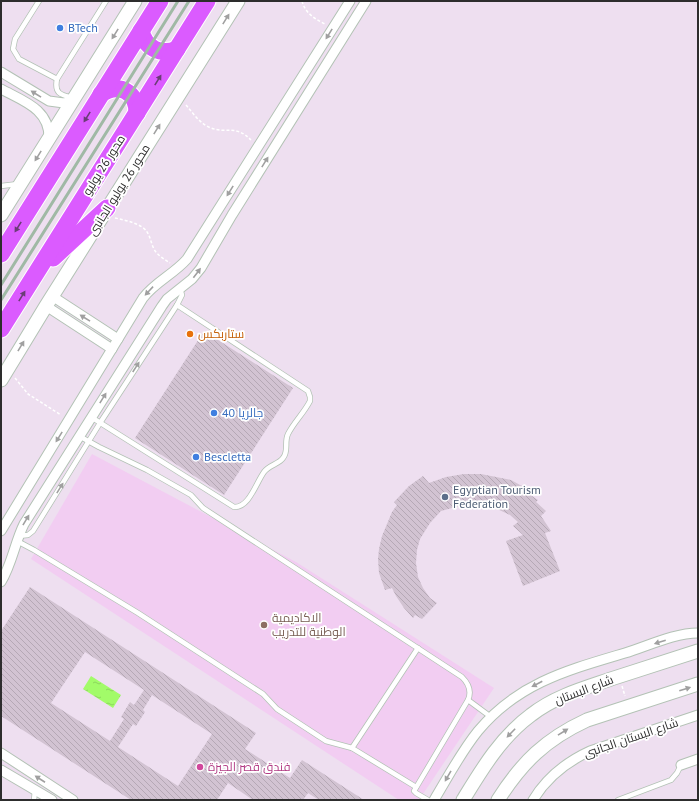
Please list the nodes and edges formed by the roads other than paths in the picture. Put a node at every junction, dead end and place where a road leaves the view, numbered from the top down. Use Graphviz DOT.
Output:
graph roads {
  1 [pos="38,1"];
  2 [pos="106,1"];
  3 [pos="135,1"];
  4 [pos="160,1"];
  5 [pos="207,1"];
  6 [pos="238,1"];
  7 [pos="350,1"];
  8 [pos="366,1"];
  9 [pos="141,31"];
  10 [pos="177,49"];
  11 [pos="1,72"];
  12 [pos="57,79"];
  13 [pos="1,89"];
  14 [pos="101,94"];
  15 [pos="74,99"];
  16 [pos="137,113"];
  17 [pos="49,139"];
  18 [pos="20,184"];
  19 [pos="1,186"];
  20 [pos="220,207"];
  21 [pos="105,211"];
  22 [pos="1,215"];
  23 [pos="232,215"];
  24 [pos="1,254"];
  25 [pos="36,273"];
  26 [pos="180,288"];
  27 [pos="49,301"];
  28 [pos="177,305"];
  29 [pos="1,329"];
  30 [pos="118,339"];
  31 [pos="112,349"];
  32 [pos="1,380"];
  33 [pos="91,417"];
  34 [pos="70,420"];
  35 [pos="100,423"];
  36 [pos="82,432"];
  37 [pos="89,441"];
  38 [pos="1,531"];
  39 [pos="17,539"];
  40 [pos="1,582"];
  41 [pos="698,633"];
  42 [pos="418,648"];
  43 [pos="698,651"];
  44 [pos="698,684"];
  45 [pos="468,700"];
  46 [pos="698,715"];
  47 [pos="491,717"];
  48 [pos="352,748"];
  49 [pos="1,753"];
  50 [pos="698,759"];
  51 [pos="684,763"];
  52 [pos="698,768"];
  53 [pos="1,770"];
  54 [pos="416,787"];
  55 [pos="35,790"];
  56 [pos="58,790"];
  57 [pos="34,800"];
  58 [pos="52,800"];
  59 [pos="73,800"];
  60 [pos="428,800"];
  61 [pos="434,800"];
  62 [pos="463,800"];
  63 [pos="498,800"];
  64 [pos="533,800"];
  65 [pos="618,800"];
  1 -- 12 [label="lane"];
  2 -- 12 [label="lane"];
  3 -- 15 [label="main road, one-way"];
  4 -- 9 [label="highway"];
  5 -- 10 [label="highway, محور 26 يوليو"];
  21 -- 6 [label="main road, محور 26 يوليو الجانبى, one-way"];
  7 -- 20 [label="street, one-way"];
  23 -- 8 [label="street, one-way"];
  9 -- 10 [label="highway"];
  9 -- 14 [label="highway"];
  16 -- 10 [label="highway, محور 26 يوليو, one-way"];
  15 -- 11 [label="street, one-way"];
  12 -- 15 [label="lane"];
  13 -- 17 [label="street"];
  14 -- 16 [label="highway"];
  14 -- 24 [label="highway, one-way"];
  15 -- 17 [label="main road"];
  16 -- 25 [label="highway, محور 26 يوليو"];
  17 -- 18 [label="main road, one-way"];
  18 -- 19 [label="lane"];
  18 -- 22 [label="main road"];
  20 -- 23 [label="street"];
  20 -- 30 [label="street, one-way"];
  21 -- 25 [label="highway"];
  21 -- 27 [label="main road, محور 26 يوليو الجانبى"];
  26 -- 23 [label="street, one-way"];
  29 -- 25 [label="highway, محور 26 يوليو, one-way"];
  26 -- 28 [label="lane"];
  33 -- 26 [label="street, one-way"];
  30 -- 27 [label="street, one-way"];
  27 -- 31 [label="street"];
  32 -- 27 [label="main road, محور 26 يوليو الجانبى, one-way"];
  35 -- 28 [label="lane, one-way"];
  28 -- 35 [label="lane"];
  30 -- 31 [label="street"];
  31 -- 34 [label="street"];
  33 -- 35 [label="lane"];
  33 -- 36 [label="street"];
  34 -- 36 [label="street"];
  34 -- 38 [label="street, one-way"];
  35 -- 37 [label="lane"];
  36 -- 37 [label="lane"];
  39 -- 36 [label="street, one-way"];
  39 -- 37 [label="lane, one-way"];
  37 -- 42 [label="lane"];
  39 -- 40 [label="street"];
  39 -- 48 [label="lane"];
  41 -- 47 [label="street, one-way"];
  42 -- 45 [label="lane"];
  42 -- 48 [label="lane"];
  43 -- 62 [label="main road, شارع البستان, one-way"];
  63 -- 44 [label="main road, one-way"];
  45 -- 47 [label="lane"];
  45 -- 54 [label="lane"];
  46 -- 64 [label="street, شارع البستان الجانبى"];
  47 -- 61 [label="street, one-way"];
  48 -- 54 [label="lane"];
  56 -- 49 [label="street, one-way"];
  50 -- 51 [label="street"];
  51 -- 52 [label="street"];
  51 -- 65 [label="lane"];
  53 -- 55 [label="street"];
  54 -- 60 [label="lane"];
  55 -- 57 [label="lane"];
  55 -- 58 [label="street"];
  56 -- 58 [label="street"];
  56 -- 59 [label="street"];
}
